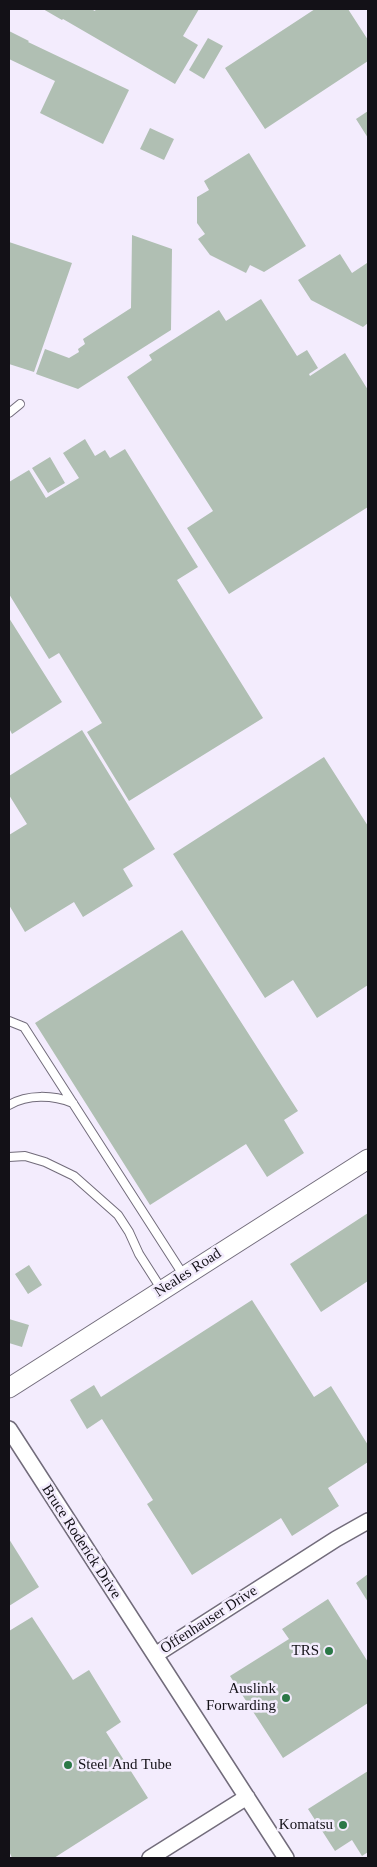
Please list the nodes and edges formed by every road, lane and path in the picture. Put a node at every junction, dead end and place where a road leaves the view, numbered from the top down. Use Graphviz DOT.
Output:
graph roads {
  1 [pos="20,404"];
  2 [pos="9,413"];
  3 [pos="9,1021"];
  4 [pos="73,1103"];
  5 [pos="9,1105"];
  6 [pos="9,1157"];
  7 [pos="368,1159"];
  8 [pos="184,1276"];
  9 [pos="162,1290"];
  10 [pos="9,1388"];
  11 [pos="9,1429"];
  12 [pos="368,1521"];
  13 [pos="154,1655"];
  14 [pos="247,1796"];
  15 [pos="150,1858"];
  16 [pos="286,1858"];
  1 -- 2 [label="lane"];
  3 -- 4 [label="lane"];
  4 -- 5 [label="lane"];
  4 -- 8 [label="lane"];
  6 -- 9 [label="lane"];
  7 -- 8 [label="street, Neales Road"];
  8 -- 9 [label="street, Neales Road"];
  9 -- 10 [label="street, Neales Road"];
  11 -- 13 [label="street, Bruce Roderick Drive"];
  12 -- 13 [label="street, Offenhauser Drive"];
  13 -- 14 [label="street, Offenhauser Drive"];
  14 -- 15 [label="street"];
  14 -- 16 [label="street, Offenhauser Drive"];
}
